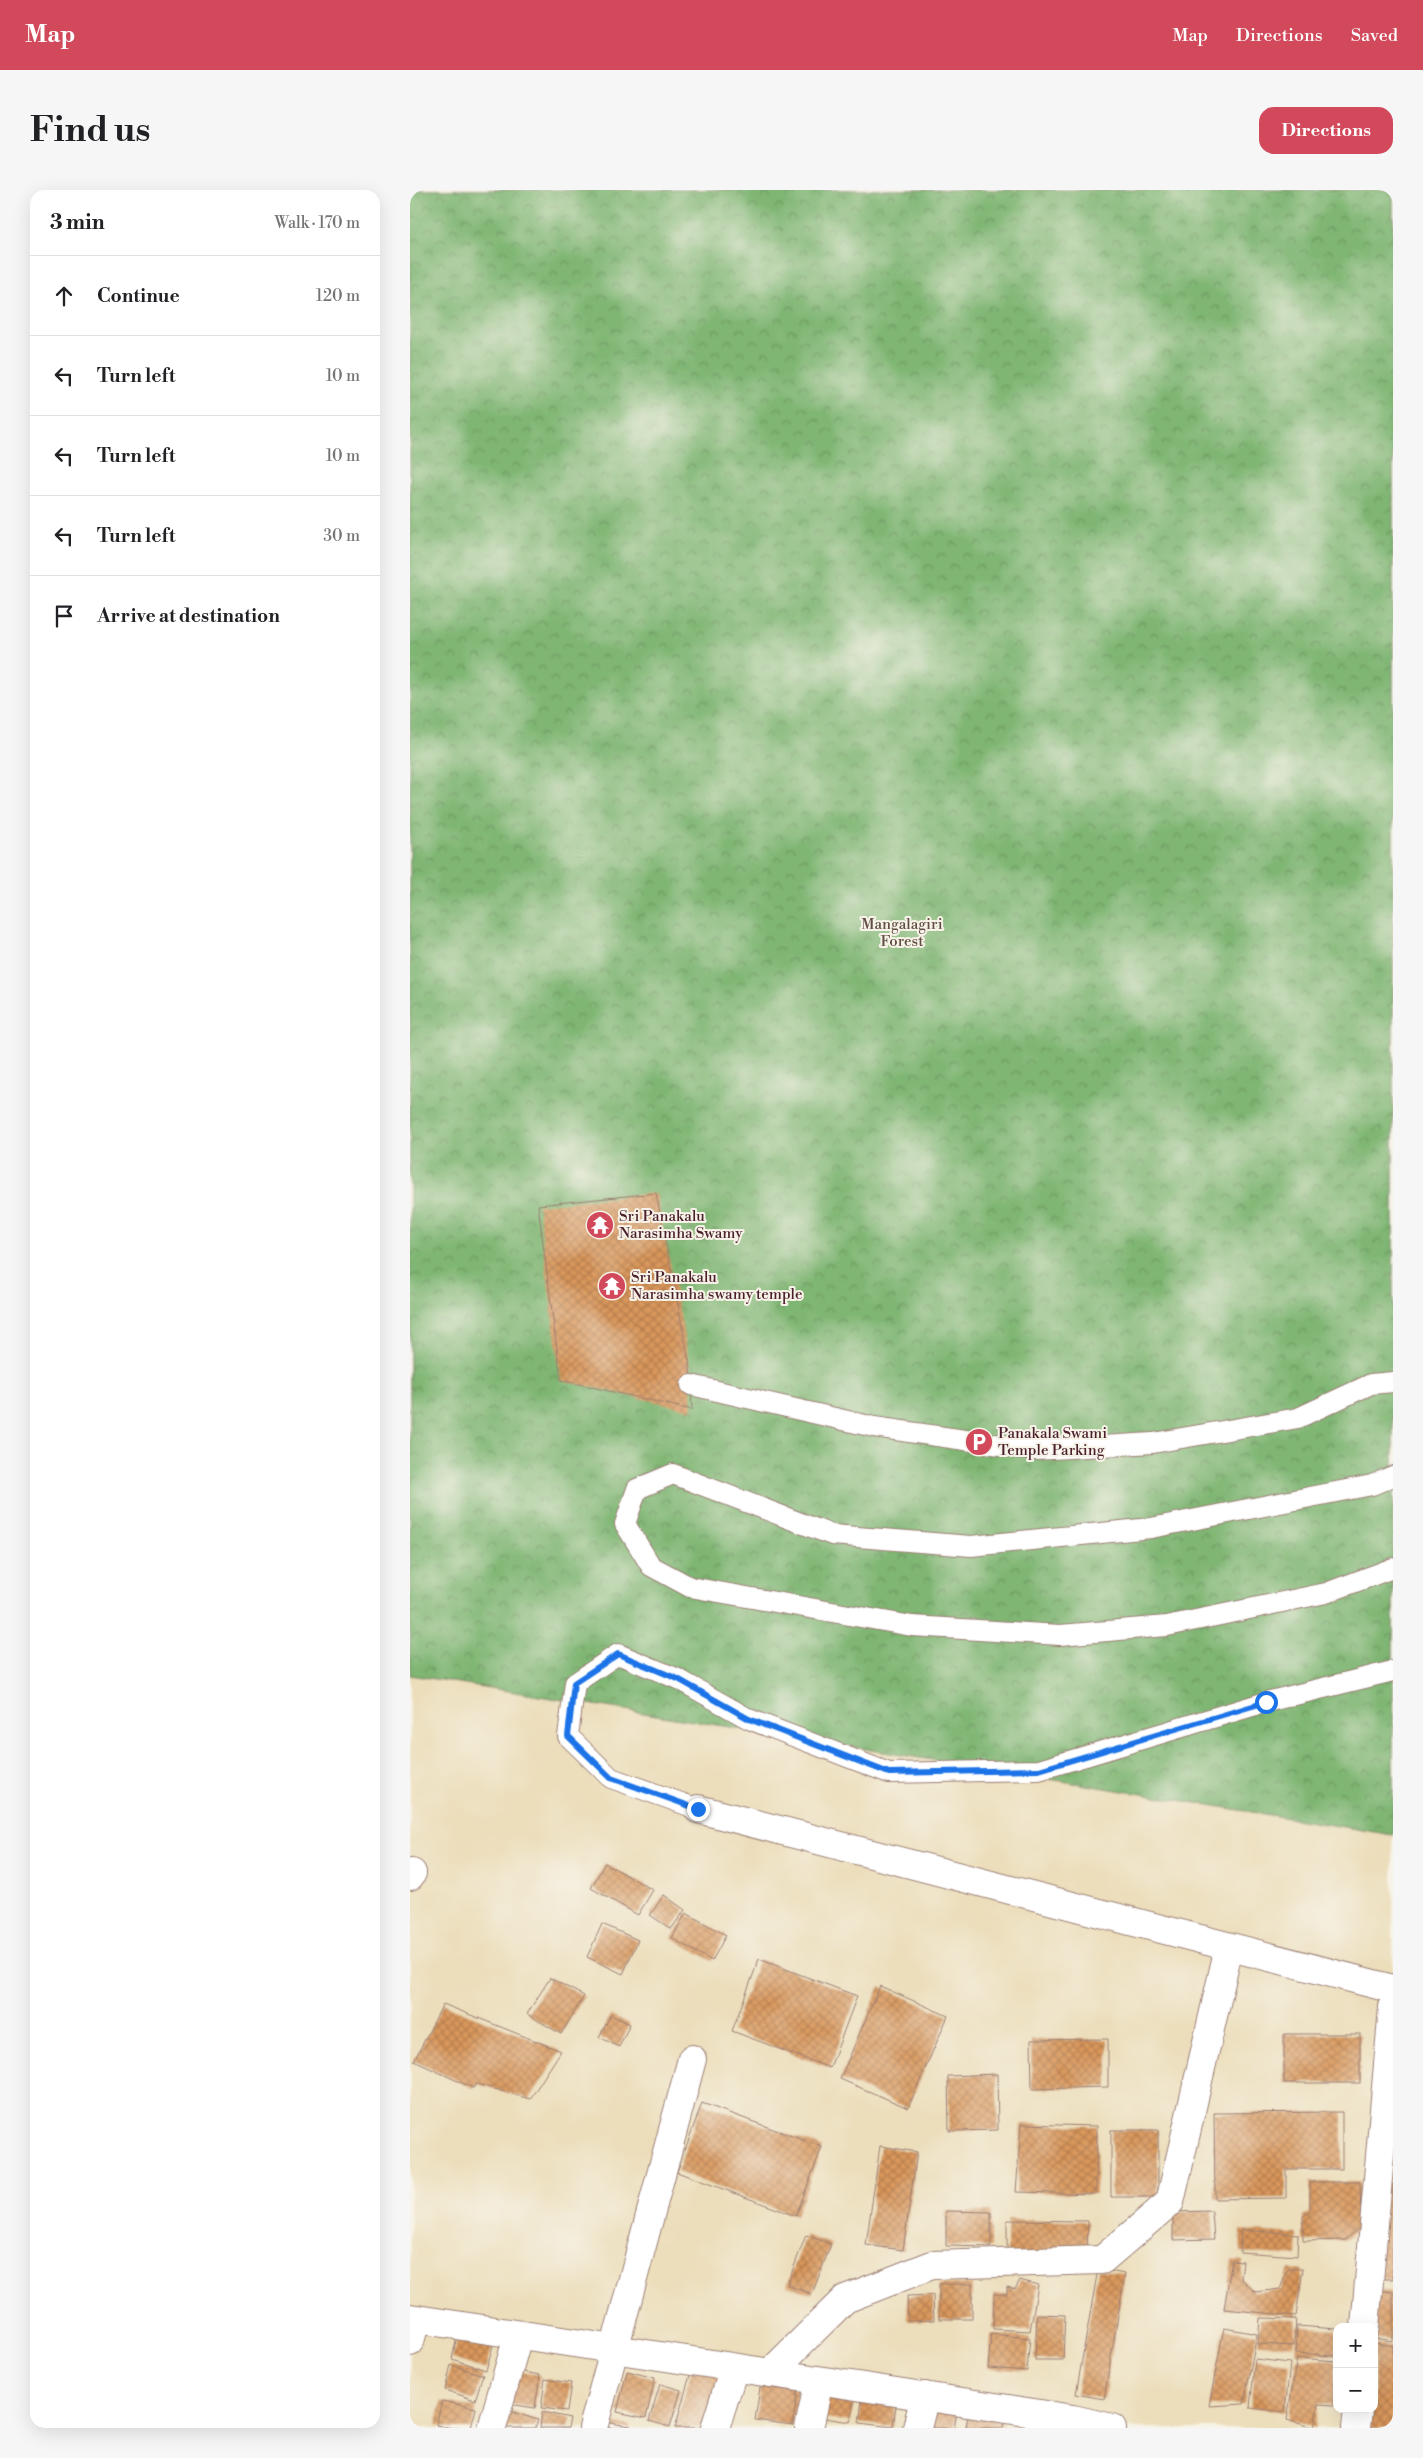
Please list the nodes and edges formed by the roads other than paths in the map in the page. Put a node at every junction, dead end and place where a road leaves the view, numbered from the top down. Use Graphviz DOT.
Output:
graph roads {
  1 [pos="1393,1382"];
  2 [pos="691,1384"];
  3 [pos="1393,1476"];
  4 [pos="1393,1568"];
  5 [pos="1393,1671"];
  6 [pos="698,1809"];
  7 [pos="1229,1947"];
  8 [pos="1393,1989"];
  9 [pos="1393,2007"];
  10 [pos="692,2059"];
  11 [pos="1365,2323"];
  12 [pos="412,2327"];
  13 [pos="518,2336"];
  14 [pos="613,2350"];
  15 [pos="734,2368"];
  16 [pos="770,2373"];
  17 [pos="819,2381"];
  18 [pos="925,2396"];
  19 [pos="1358,2413"];
  20 [pos="1072,2424"];
  21 [pos="492,2428"];
  22 [pos="593,2428"];
  23 [pos="716,2428"];
  24 [pos="809,2428"];
  25 [pos="917,2428"];
  26 [pos="1112,2428"];
  27 [pos="1356,2428"];
  1 -- 2 [label="lane"];
  3 -- 4 [label="lane"];
  5 -- 6 [label="lane"];
  6 -- 7 [label="street"];
  7 -- 8 [label="street"];
  7 -- 16 [label="street"];
  9 -- 11 [label="street"];
  10 -- 14 [label="street"];
  12 -- 13 [label="street"];
  13 -- 14 [label="street"];
  13 -- 21 [label="street"];
  14 -- 15 [label="street"];
  14 -- 22 [label="street"];
  15 -- 16 [label="street"];
  15 -- 23 [label="street"];
  16 -- 17 [label="street"];
  17 -- 18 [label="street"];
  17 -- 24 [label="street"];
  18 -- 20 [label="street"];
  18 -- 25 [label="street"];
  19 -- 27 [label="street"];
  20 -- 26 [label="street"];
}
